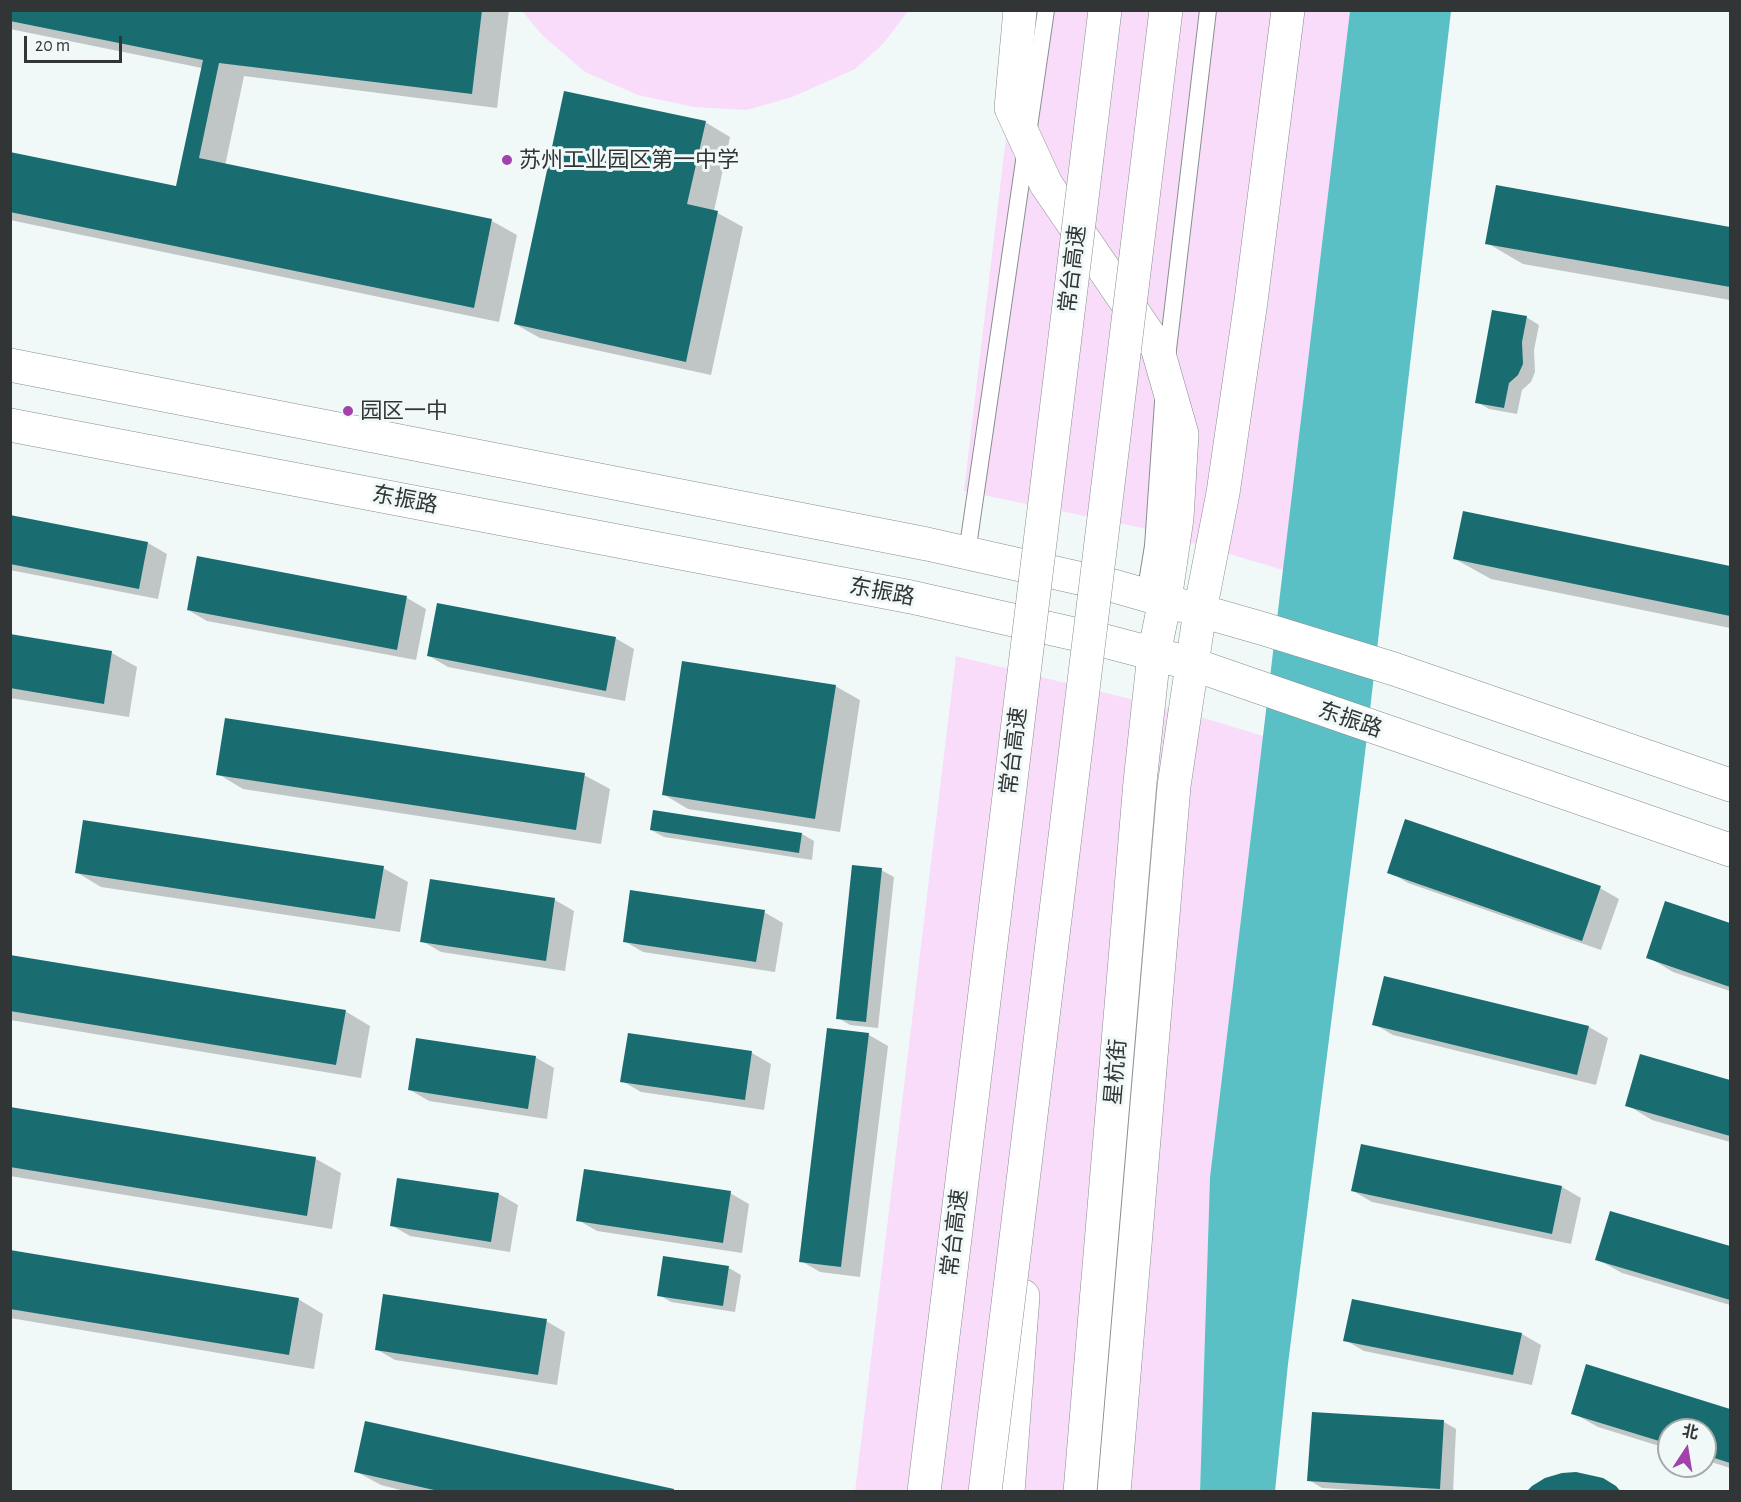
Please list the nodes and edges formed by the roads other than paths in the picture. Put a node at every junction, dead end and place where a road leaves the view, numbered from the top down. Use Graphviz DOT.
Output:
graph roads {
  1 [pos="1020,10"];
  2 [pos="1046,10"];
  3 [pos="1105,10"];
  4 [pos="1166,10"];
  5 [pos="1208,10"];
  6 [pos="1288,10"];
  7 [pos="10,365"];
  8 [pos="10,425"];
  9 [pos="967,553"];
  10 [pos="1155,598"];
  11 [pos="1200,611"];
  12 [pos="1154,654"];
  13 [pos="1192,664"];
  14 [pos="1731,785"];
  15 [pos="1731,850"];
  16 [pos="1042,1038"];
  17 [pos="924,1491"];
  18 [pos="985,1491"];
  19 [pos="1008,1491"];
  20 [pos="1080,1491"];
  21 [pos="1114,1491"];
  1 -- 10 [label="main road, 星杭街"];
  2 -- 9 [label="lane"];
  3 -- 17 [label="main road, 常台高速, bridge"];
  4 -- 16 [label="main road, bridge"];
  5 -- 10 [label="lane"];
  6 -- 11 [label="main road, 星杭街"];
  7 -- 9 [label="main road"];
  8 -- 12 [label="main road, 东振路"];
  9 -- 10 [label="main road"];
  10 -- 11 [label="main road"];
  10 -- 12 [label="main road, 星杭街"];
  11 -- 13 [label="main road, 星杭街"];
  11 -- 14 [label="main road"];
  12 -- 13 [label="main road, 东振路"];
  12 -- 20 [label="main road, 星杭街"];
  13 -- 15 [label="main road, 东振路"];
  13 -- 21 [label="main road, 星杭街"];
  16 -- 18 [label="main road, bridge"];
  16 -- 19 [label="main road, bridge"];
}
